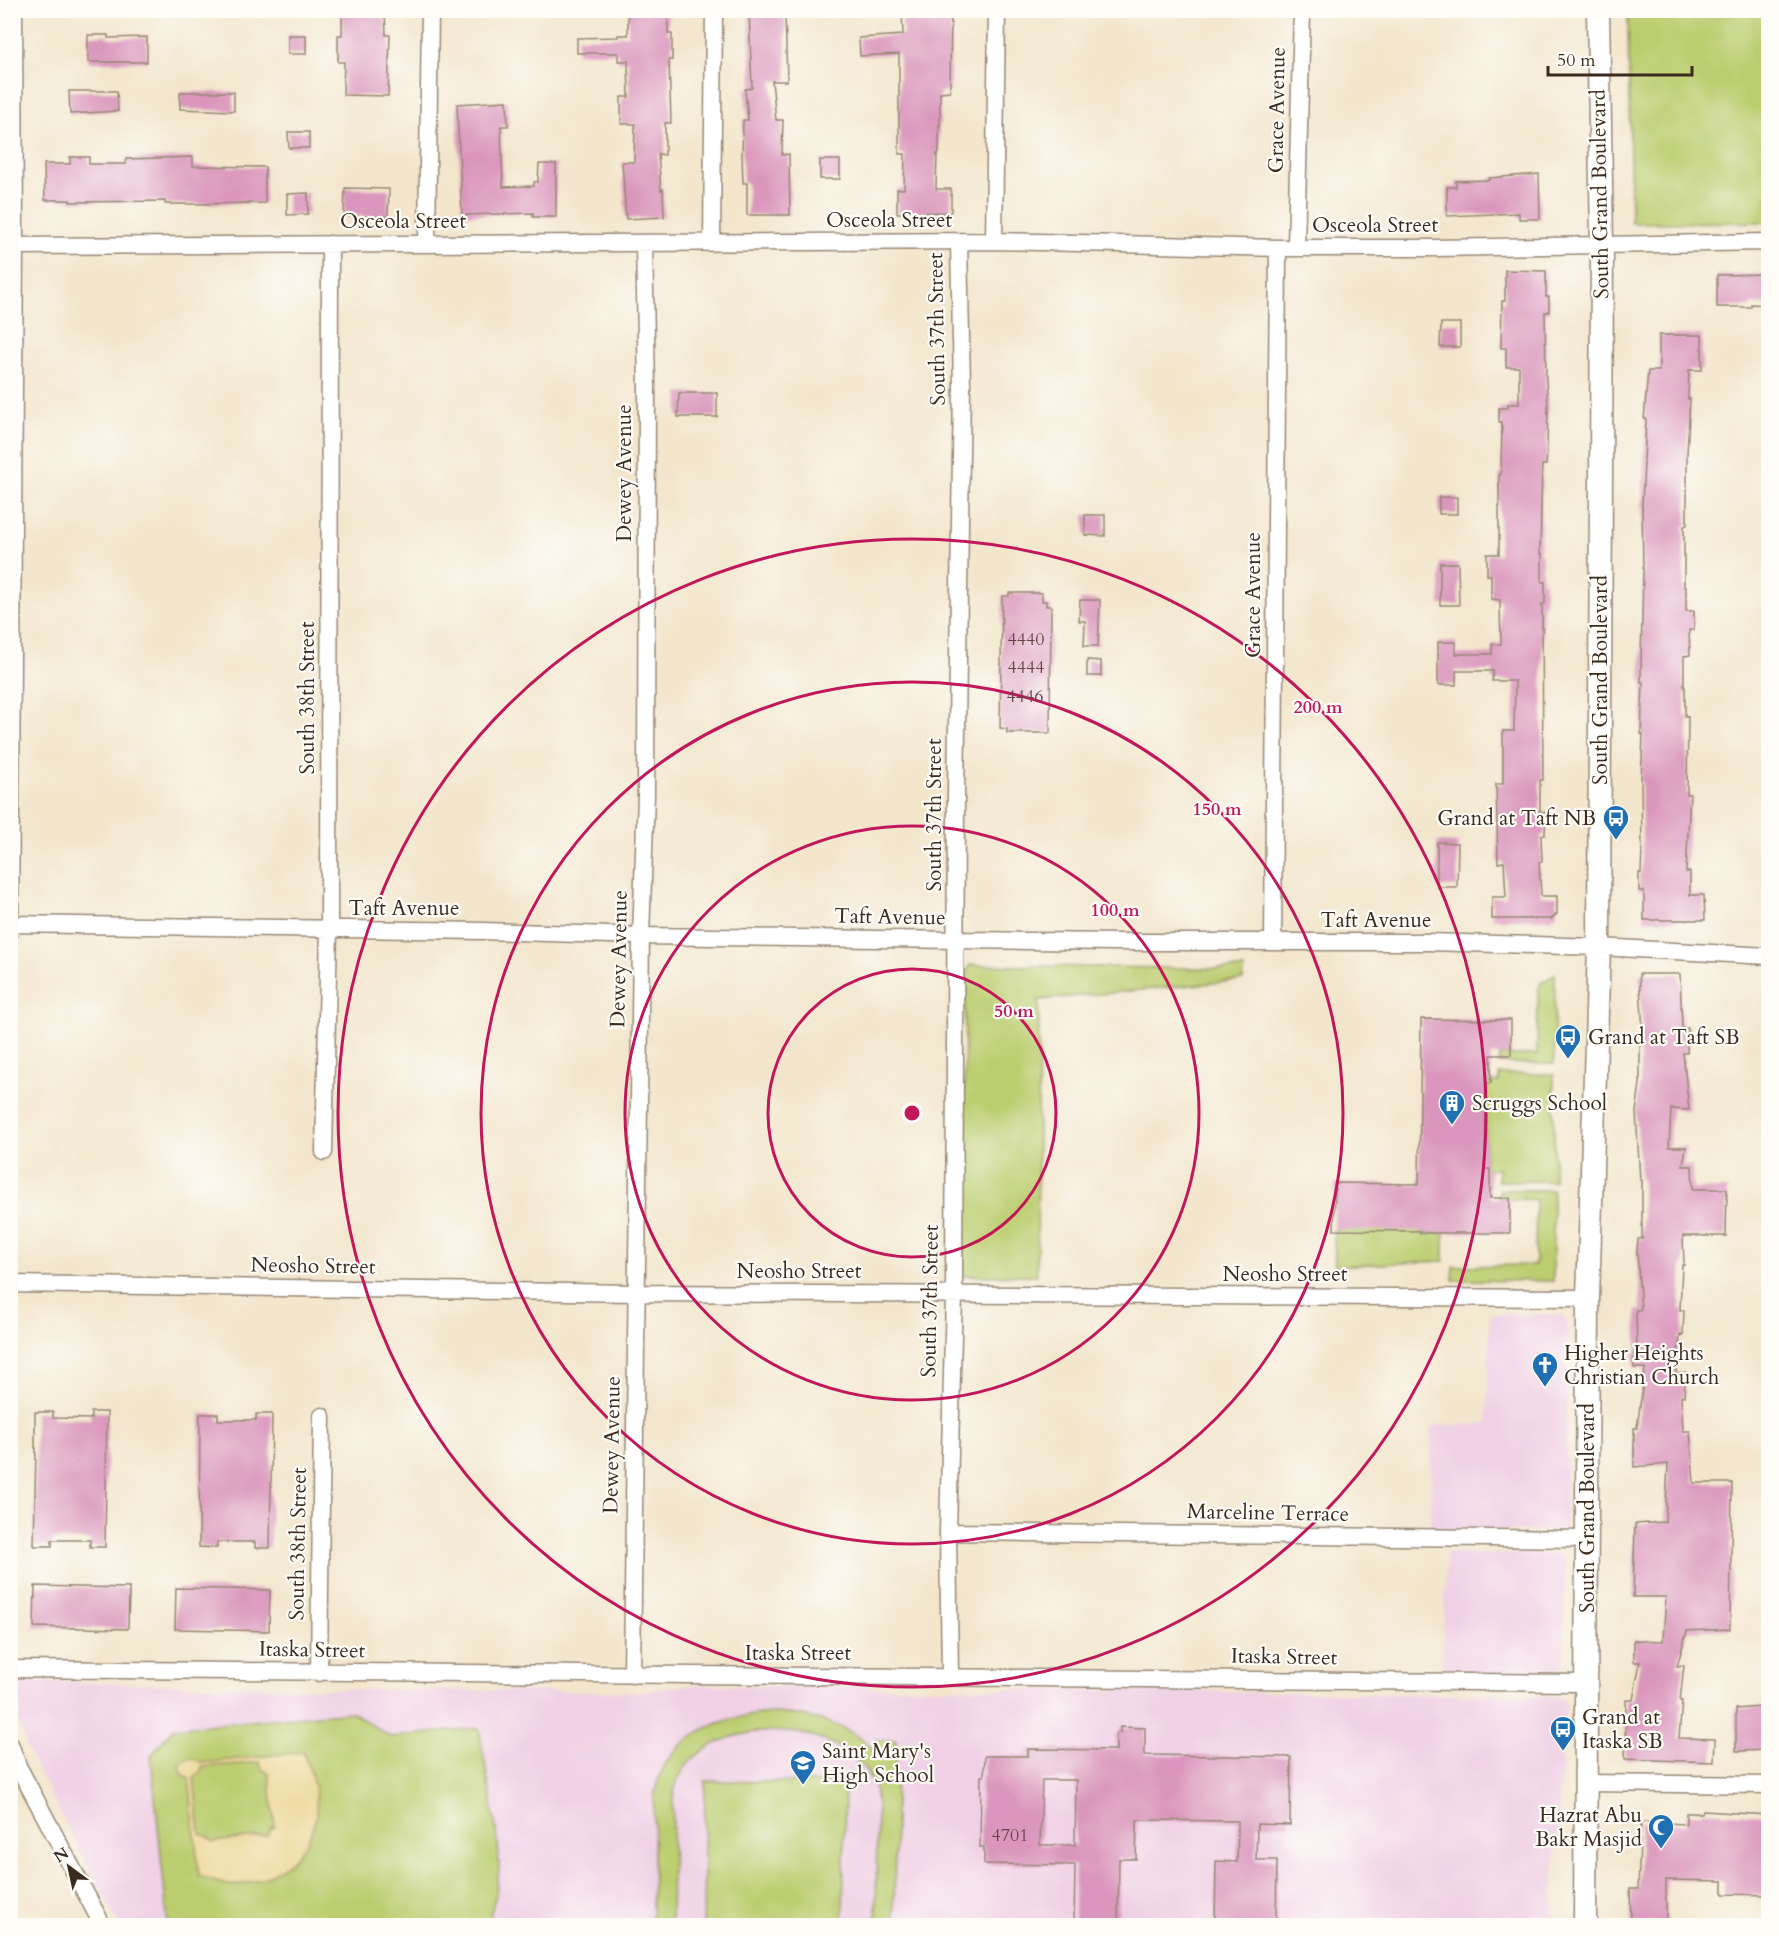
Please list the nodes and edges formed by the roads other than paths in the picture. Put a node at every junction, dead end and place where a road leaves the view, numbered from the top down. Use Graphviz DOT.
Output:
graph roads {
  1 [pos="14,10"];
  2 [pos="430,10"];
  3 [pos="714,10"];
  4 [pos="997,10"];
  5 [pos="1302,10"];
  6 [pos="1598,10"];
  7 [pos="994,241"];
  8 [pos="959,242"];
  9 [pos="1768,242"];
  10 [pos="644,243"];
  11 [pos="712,243"];
  12 [pos="1602,243"];
  13 [pos="330,244"];
  14 [pos="427,244"];
  15 [pos="13,246"];
  16 [pos="1296,247"];
  17 [pos="1278,248"];
  18 [pos="11,924"];
  19 [pos="329,930"];
  20 [pos="10,932"];
  21 [pos="641,936"];
  22 [pos="956,940"];
  23 [pos="1273,942"];
  24 [pos="1599,946"];
  25 [pos="1768,956"];
  26 [pos="324,1152"];
  27 [pos="10,1284"];
  28 [pos="636,1293"];
  29 [pos="954,1295"];
  30 [pos="1588,1298"];
  31 [pos="322,1416"];
  32 [pos="948,1532"];
  33 [pos="1586,1539"];
  34 [pos="10,1669"];
  35 [pos="319,1673"];
  36 [pos="632,1675"];
  37 [pos="950,1676"];
  38 [pos="1586,1683"];
  39 [pos="10,1744"];
  40 [pos="1586,1783"];
  41 [pos="1768,1785"];
  42 [pos="103,1926"];
  43 [pos="1585,1926"];
  1 -- 15 [label="street"];
  2 -- 14 [label="street"];
  3 -- 11 [label="street"];
  4 -- 7 [label="street"];
  5 -- 16 [label="street, Grace Avenue"];
  6 -- 12 [label="main road, South Grand Boulevard"];
  7 -- 8 [label="street, Osceola Street"];
  7 -- 17 [label="street, Osceola Street"];
  8 -- 11 [label="street, Osceola Street"];
  8 -- 22 [label="street, South 37th Street"];
  9 -- 12 [label="street, Osceola Street"];
  10 -- 11 [label="street, Osceola Street"];
  10 -- 14 [label="street, Osceola Street"];
  10 -- 21 [label="street, Dewey Avenue"];
  12 -- 16 [label="street, Osceola Street"];
  12 -- 24 [label="main road, South Grand Boulevard"];
  13 -- 14 [label="street, Osceola Street"];
  13 -- 15 [label="street, Osceola Street"];
  13 -- 19 [label="street, South 38th Street"];
  15 -- 18 [label="street"];
  16 -- 17 [label="street, Osceola Street"];
  17 -- 23 [label="street, Grace Avenue"];
  18 -- 19 [label="street, Taft Avenue"];
  18 -- 20 [label="street"];
  19 -- 21 [label="street, Taft Avenue"];
  19 -- 26 [label="street, South 38th Street"];
  21 -- 22 [label="street, Taft Avenue"];
  21 -- 28 [label="street, Dewey Avenue"];
  22 -- 23 [label="street, Taft Avenue"];
  22 -- 29 [label="street, South 37th Street"];
  23 -- 24 [label="street, Taft Avenue"];
  24 -- 25 [label="street, Taft Avenue"];
  24 -- 30 [label="main road, South Grand Boulevard"];
  27 -- 28 [label="street, Neosho Street"];
  28 -- 29 [label="street, Neosho Street"];
  28 -- 36 [label="street, Dewey Avenue"];
  29 -- 30 [label="street, Neosho Street"];
  29 -- 32 [label="street, South 37th Street"];
  30 -- 33 [label="main road, South Grand Boulevard"];
  31 -- 35 [label="street, South 38th Street"];
  32 -- 33 [label="street, Marceline Terrace"];
  32 -- 37 [label="street, South 37th Street"];
  33 -- 38 [label="main road, South Grand Boulevard"];
  34 -- 35 [label="street, Itaska Street"];
  35 -- 36 [label="street, Itaska Street"];
  36 -- 37 [label="street, Itaska Street"];
  37 -- 38 [label="street, Itaska Street"];
  38 -- 40 [label="main road, South Grand Boulevard"];
  39 -- 42 [label="street"];
  40 -- 41 [label="street"];
  40 -- 43 [label="main road, South Grand Boulevard"];
}
